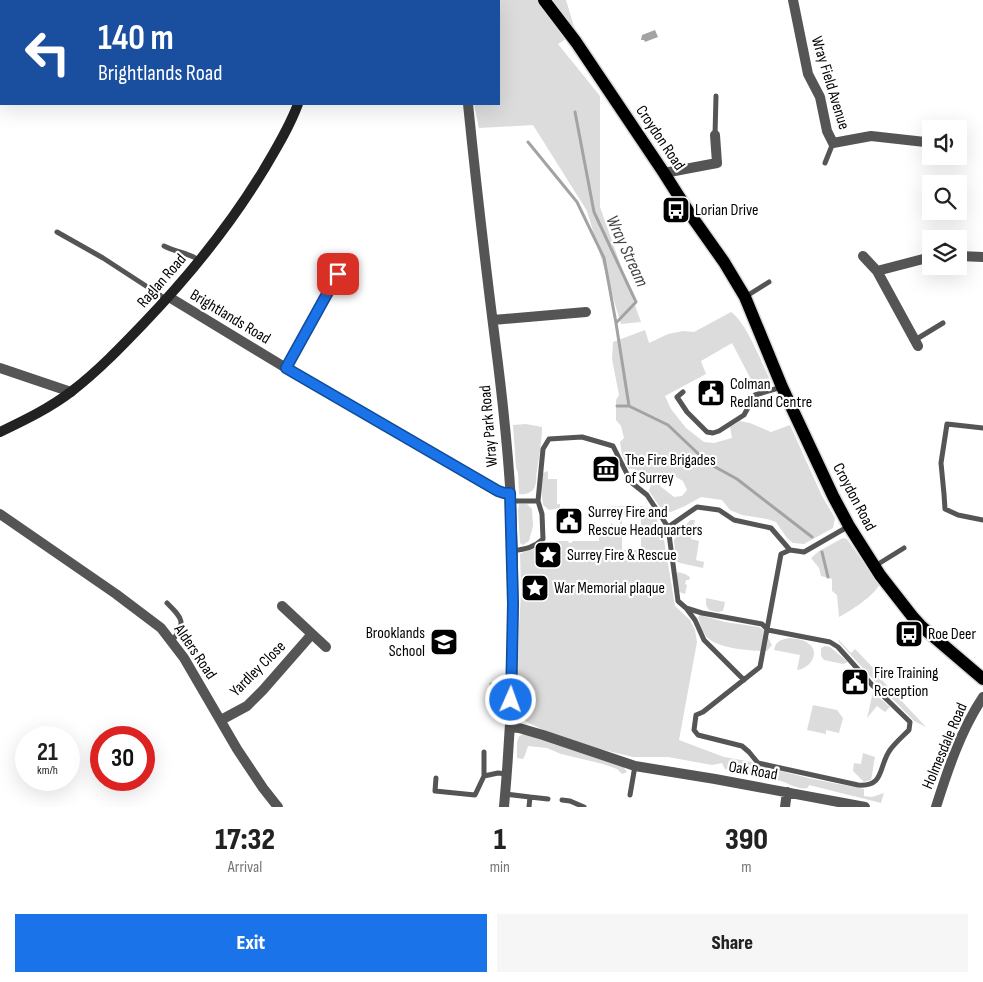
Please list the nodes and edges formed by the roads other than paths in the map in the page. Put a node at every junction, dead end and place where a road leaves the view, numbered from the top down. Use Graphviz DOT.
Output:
graph roads {
  1 [pos="544,0"];
  2 [pos="793,0"];
  3 [pos="716,96"];
  4 [pos="298,105"];
  5 [pos="468,105"];
  6 [pos="715,136"];
  7 [pos="922,142"];
  8 [pos="833,143"];
  9 [pos="825,163"];
  10 [pos="664,173"];
  11 [pos="57,232"];
  12 [pos="164,246"];
  13 [pos="863,256"];
  14 [pos="967,256"];
  15 [pos="983,257"];
  16 [pos="922,259"];
  17 [pos="199,261"];
  18 [pos="876,272"];
  19 [pos="338,274"];
  20 [pos="770,282"];
  21 [pos="745,297"];
  22 [pos="168,298"];
  23 [pos="586,312"];
  24 [pos="493,320"];
  25 [pos="943,323"];
  26 [pos="916,343"];
  27 [pos="0,368"];
  28 [pos="286,368"];
  29 [pos="782,387"];
  30 [pos="71,392"];
  31 [pos="684,392"];
  32 [pos="983,428"];
  33 [pos="0,432"];
  34 [pos="511,497"];
  35 [pos="538,501"];
  36 [pos="0,514"];
  37 [pos="983,520"];
  38 [pos="849,526"];
  39 [pos="668,527"];
  40 [pos="904,548"];
  41 [pos="790,550"];
  42 [pos="512,551"];
  43 [pos="874,566"];
  44 [pos="166,603"];
  45 [pos="282,606"];
  46 [pos="686,608"];
  47 [pos="768,630"];
  48 [pos="312,634"];
  49 [pos="171,641"];
  50 [pos="326,647"];
  51 [pos="983,679"];
  52 [pos="744,680"];
  53 [pos="492,685"];
  54 [pos="512,686"];
  55 [pos="983,697"];
  56 [pos="221,720"];
  57 [pos="510,727"];
  58 [pos="484,752"];
  59 [pos="635,766"];
  60 [pos="507,774"];
  61 [pos="484,776"];
  62 [pos="436,778"];
  63 [pos="787,792"];
  64 [pos="506,794"];
  65 [pos="630,795"];
  66 [pos="530,797"];
  67 [pos="548,799"];
  68 [pos="562,800"];
  69 [pos="278,807"];
  70 [pos="504,807"];
  71 [pos="529,807"];
  72 [pos="584,807"];
  73 [pos="785,807"];
  74 [pos="865,807"];
  75 [pos="936,807"];
  1 -- 10 [label="main road, Croydon Road"];
  2 -- 8 [label="street, Wray Field Avenue"];
  3 -- 6 [label="lane"];
  4 -- 17 [label="street, Raglan Road"];
  5 -- 24 [label="street, Wray Park Road"];
  6 -- 10 [label="street"];
  7 -- 8 [label="street, Wray Field Avenue"];
  8 -- 9 [label="lane"];
  10 -- 21 [label="main road, Croydon Road"];
  11 -- 22 [label="lane"];
  12 -- 17 [label="lane"];
  13 -- 18 [label="street"];
  14 -- 15 [label="street"];
  16 -- 18 [label="street"];
  17 -- 22 [label="street, Raglan Road"];
  18 -- 26 [label="street"];
  19 -- 28 [label="street"];
  20 -- 21 [label="lane"];
  21 -- 29 [label="main road, Croydon Road"];
  22 -- 28 [label="street, Brightlands Road"];
  22 -- 30 [label="street, Raglan Road"];
  23 -- 24 [label="street"];
  24 -- 34 [label="street, Wray Park Road"];
  25 -- 26 [label="lane"];
  27 -- 30 [label="street"];
  28 -- 34 [label="street, Brightlands Road"];
  29 -- 31 [label="lane"];
  29 -- 38 [label="main road, Croydon Road"];
  30 -- 33 [label="street, Raglan Road"];
  32 -- 37 [label="lane"];
  34 -- 35 [label="lane"];
  34 -- 42 [label="street, Wray Park Road"];
  35 -- 39 [label="lane"];
  35 -- 42 [label="lane"];
  36 -- 49 [label="street, Alders Road"];
  38 -- 41 [label="lane"];
  38 -- 43 [label="main road, Croydon Road"];
  39 -- 41 [label="lane"];
  39 -- 46 [label="lane"];
  40 -- 43 [label="lane"];
  41 -- 47 [label="lane"];
  42 -- 54 [label="street, Wray Park Road"];
  43 -- 51 [label="main road, Croydon Road"];
  44 -- 49 [label="lane"];
  45 -- 48 [label="street"];
  46 -- 47 [label="lane"];
  46 -- 52 [label="lane"];
  47 -- 52 [label="lane"];
  47 -- 52 [label="lane"];
  48 -- 50 [label="street"];
  48 -- 56 [label="street, Yardley Close"];
  49 -- 56 [label="street, Alders Road"];
  53 -- 54 [label="lane"];
  54 -- 57 [label="street, Wray Park Road"];
  55 -- 75 [label="street, Holmesdale Road"];
  56 -- 69 [label="street, Alders Road"];
  57 -- 59 [label="street, Oak Road"];
  57 -- 60 [label="street, Wray Park Road"];
  58 -- 61 [label="lane"];
  59 -- 63 [label="street, Oak Road"];
  59 -- 65 [label="lane"];
  60 -- 61 [label="lane"];
  60 -- 64 [label="street, Wray Park Road"];
  61 -- 62 [label="lane"];
  63 -- 73 [label="street"];
  63 -- 74 [label="street, Oak Road"];
  64 -- 66 [label="lane"];
  64 -- 70 [label="street, Wray Park Road"];
  66 -- 67 [label="lane"];
  66 -- 71 [label="lane"];
  68 -- 72 [label="lane"];
}
